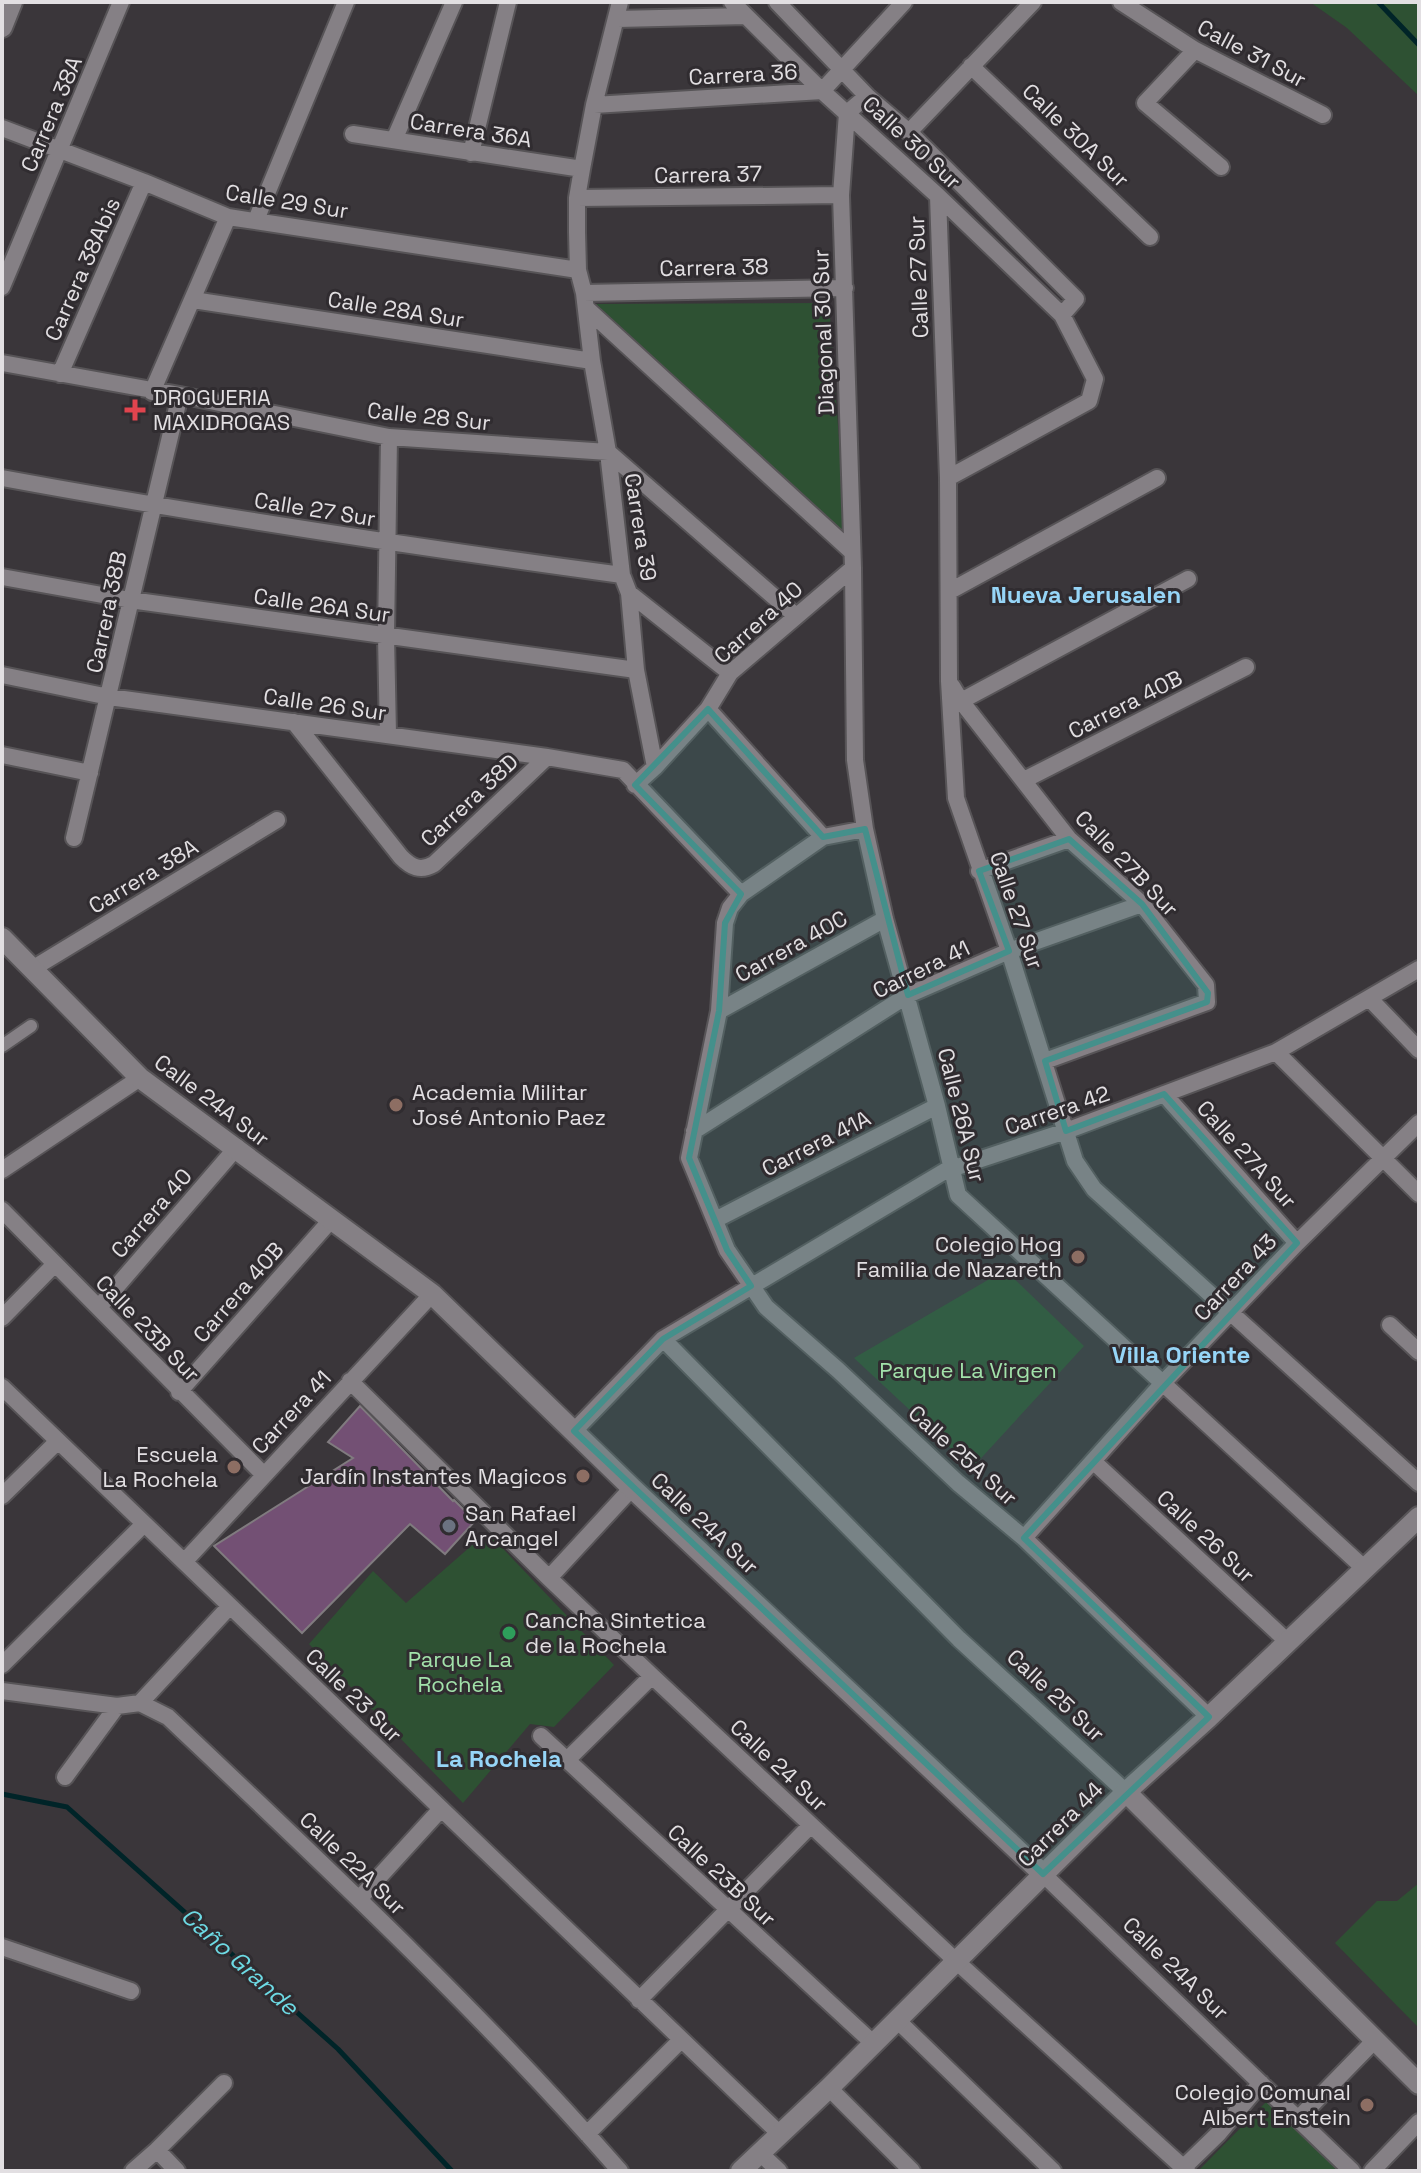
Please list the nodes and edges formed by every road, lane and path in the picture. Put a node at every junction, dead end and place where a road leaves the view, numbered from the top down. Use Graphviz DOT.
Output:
graph roads {
  1 [pos="12,2"];
  2 [pos="121,2"];
  3 [pos="346,2"];
  4 [pos="454,2"];
  5 [pos="508,2"];
  6 [pos="732,2"];
  7 [pos="777,2"];
  8 [pos="904,2"];
  9 [pos="1033,2"];
  10 [pos="1121,2"];
  11 [pos="619,10"];
  12 [pos="746,16"];
  13 [pos="2,27"];
  14 [pos="1195,50"];
  15 [pos="971,66"];
  16 [pos="842,70"];
  17 [pos="822,91"];
  18 [pos="867,96"];
  19 [pos="594,105"];
  20 [pos="847,113"];
  21 [pos="1323,115"];
  22 [pos="2,128"];
  23 [pos="909,132"];
  24 [pos="353,134"];
  25 [pos="394,140"];
  26 [pos="61,150"];
  27 [pos="471,153"];
  28 [pos="1221,167"];
  29 [pos="582,169"];
  30 [pos="144,182"];
  31 [pos="841,195"];
  32 [pos="938,196"];
  33 [pos="577,198"];
  34 [pos="228,217"];
  35 [pos="256,220"];
  36 [pos="1150,237"];
  37 [pos="578,270"];
  38 [pos="2,287"];
  39 [pos="845,288"];
  40 [pos="193,300"];
  41 [pos="585,301"];
  42 [pos="1062,315"];
  43 [pos="592,361"];
  44 [pos="2,363"];
  45 [pos="60,374"];
  46 [pos="152,392"];
  47 [pos="180,395"];
  48 [pos="389,437"];
  49 [pos="608,452"];
  50 [pos="2,478"];
  51 [pos="948,478"];
  52 [pos="1157,478"];
  53 [pos="153,506"];
  54 [pos="389,543"];
  55 [pos="850,550"];
  56 [pos="853,568"];
  57 [pos="622,575"];
  58 [pos="2,577"];
  59 [pos="1188,579"];
  60 [pos="950,591"];
  61 [pos="629,593"];
  62 [pos="130,600"];
  63 [pos="796,616"];
  64 [pos="386,636"];
  65 [pos="1246,667"];
  66 [pos="636,670"];
  67 [pos="730,673"];
  68 [pos="2,675"];
  69 [pos="949,681"];
  70 [pos="109,697"];
  71 [pos="961,701"];
  72 [pos="708,709"];
  73 [pos="294,722"];
  74 [pos="388,735"];
  75 [pos="2,755"];
  76 [pos="547,757"];
  77 [pos="655,767"];
  78 [pos="90,773"];
  79 [pos="1024,780"];
  80 [pos="635,785"];
  81 [pos="277,820"];
  82 [pos="865,829"];
  83 [pos="823,837"];
  84 [pos="74,838"];
  85 [pos="1069,839"];
  86 [pos="979,871"];
  87 [pos="741,894"];
  88 [pos="1142,904"];
  89 [pos="885,919"];
  90 [pos="2,938"];
  91 [pos="1009,951"];
  92 [pos="32,969"];
  93 [pos="1419,969"];
  94 [pos="908,995"];
  95 [pos="1370,999"];
  96 [pos="719,1011"];
  97 [pos="31,1026"];
  98 [pos="2,1046"];
  99 [pos="1419,1050"];
  100 [pos="1276,1052"];
  101 [pos="1045,1061"];
  102 [pos="140,1078"];
  103 [pos="1164,1094"];
  104 [pos="937,1106"];
  105 [pos="1419,1123"];
  106 [pos="694,1131"];
  107 [pos="1066,1131"];
  108 [pos="237,1147"];
  109 [pos="1383,1158"];
  110 [pos="951,1169"];
  111 [pos="2,1170"];
  112 [pos="1419,1194"];
  113 [pos="2,1210"];
  114 [pos="331,1220"];
  115 [pos="715,1220"];
  116 [pos="1297,1243"];
  117 [pos="54,1265"];
  118 [pos="751,1286"];
  119 [pos="432,1294"];
  120 [pos="99,1307"];
  121 [pos="1231,1313"];
  122 [pos="2,1318"];
  123 [pos="1390,1325"];
  124 [pos="663,1339"];
  125 [pos="1419,1352"];
  126 [pos="350,1381"];
  127 [pos="1163,1383"];
  128 [pos="2,1387"];
  129 [pos="179,1392"];
  130 [pos="574,1431"];
  131 [pos="58,1441"];
  132 [pos="1094,1462"];
  133 [pos="263,1474"];
  134 [pos="1419,1483"];
  135 [pos="632,1488"];
  136 [pos="2,1496"];
  137 [pos="1419,1517"];
  138 [pos="144,1524"];
  139 [pos="1024,1538"];
  140 [pos="184,1562"];
  141 [pos="1365,1569"];
  142 [pos="549,1578"];
  143 [pos="230,1606"];
  144 [pos="1288,1642"];
  145 [pos="2,1665"];
  146 [pos="652,1676"];
  147 [pos="2,1691"];
  148 [pos="140,1703"];
  149 [pos="117,1706"];
  150 [pos="1209,1717"];
  151 [pos="541,1736"];
  152 [pos="567,1760"];
  153 [pos="65,1777"];
  154 [pos="1126,1792"];
  155 [pos="441,1809"];
  156 [pos="811,1825"];
  157 [pos="1043,1874"];
  158 [pos="360,1898"];
  159 [pos="726,1909"];
  160 [pos="2,1947"];
  161 [pos="956,1961"];
  162 [pos="131,1991"];
  163 [pos="639,2000"];
  164 [pos="897,2020"];
  165 [pos="681,2040"];
  166 [pos="1375,2040"];
  167 [pos="874,2044"];
  168 [pos="224,2083"];
  169 [pos="1261,2083"];
  170 [pos="1419,2084"];
  171 [pos="829,2088"];
  172 [pos="1298,2119"];
  173 [pos="1419,2122"];
  174 [pos="587,2134"];
  175 [pos="780,2134"];
  176 [pos="157,2150"];
  177 [pos="760,2153"];
  178 [pos="1185,2169"];
  179 [pos="133,2171"];
  180 [pos="177,2171"];
  181 [pos="620,2171"];
  182 [pos="741,2171"];
  183 [pos="779,2171"];
  184 [pos="912,2171"];
  185 [pos="1053,2171"];
  186 [pos="1352,2171"];
  187 [pos="1372,2171"];
  1 -- 13 [label="street"];
  2 -- 26 [label="street, Carrera 38A"];
  3 -- 35 [label="street"];
  4 -- 25 [label="street"];
  5 -- 27 [label="street"];
  6 -- 12 [label="street, Calle 30 Sur"];
  7 -- 16 [label="street, Calle 30 Sur"];
  8 -- 16 [label="street, Carrera 36"];
  9 -- 15 [label="street"];
  10 -- 14 [label="street, Calle 31 Sur"];
  11 -- 12 [label="street"];
  11 -- 19 [label="street, Carrera 39"];
  12 -- 17 [label="street, Calle 30 Sur"];
  14 -- 21 [label="street, Calle 31 Sur"];
  14 -- 28 [label="street"];
  15 -- 23 [label="street"];
  15 -- 36 [label="street, Calle 30A Sur"];
  16 -- 17 [label="street, Carrera 36"];
  16 -- 18 [label="street, Calle 30 Sur"];
  17 -- 19 [label="street, Carrera 36"];
  17 -- 20 [label="street, Calle 30 Sur"];
  18 -- 20 [label="street"];
  18 -- 23 [label="street, Calle 30 Sur"];
  19 -- 29 [label="street, Carrera 39"];
  20 -- 31 [label="street, Diagonal 30 Sur"];
  20 -- 32 [label="street, Calle 30 Sur"];
  22 -- 26 [label="street, Calle 29 Sur"];
  23 -- 42 [label="street, Calle 30 Sur"];
  24 -- 25 [label="street, Carrera 36A"];
  25 -- 27 [label="street, Carrera 36A"];
  26 -- 30 [label="street, Calle 29 Sur"];
  26 -- 38 [label="street, Carrera 38A"];
  27 -- 29 [label="street, Carrera 36A"];
  29 -- 33 [label="street, Carrera 39"];
  30 -- 34 [label="street, Calle 29 Sur"];
  30 -- 45 [label="street, Carrera 38Abis"];
  31 -- 33 [label="street, Carrera 37"];
  31 -- 39 [label="street, Diagonal 30 Sur"];
  32 -- 42 [label="street, Calle 30 Sur"];
  32 -- 51 [label="street, Calle 27 Sur"];
  33 -- 37 [label="street, Carrera 39"];
  34 -- 35 [label="street, Calle 29 Sur"];
  34 -- 40 [label="street"];
  35 -- 37 [label="street, Calle 29 Sur"];
  37 -- 41 [label="street, Carrera 39"];
  39 -- 41 [label="street, Carrera 38"];
  39 -- 55 [label="street, Diagonal 30 Sur"];
  40 -- 43 [label="street, Calle 28A Sur"];
  40 -- 46 [label="street"];
  41 -- 43 [label="street, Carrera 39"];
  41 -- 55 [label="street"];
  42 -- 51 [label="street"];
  43 -- 49 [label="street, Carrera 39"];
  44 -- 45 [label="street, Calle 28 Sur"];
  45 -- 46 [label="street, Calle 28 Sur"];
  46 -- 47 [label="street, Calle 28 Sur"];
  47 -- 48 [label="street, Calle 28 Sur"];
  47 -- 53 [label="street, Carrera 38B"];
  48 -- 49 [label="street, Calle 28 Sur"];
  48 -- 54 [label="street"];
  49 -- 57 [label="street, Carrera 39"];
  49 -- 63 [label="street"];
  50 -- 53 [label="street, Calle 27 Sur"];
  51 -- 60 [label="street, Calle 27 Sur"];
  52 -- 60 [label="street"];
  53 -- 54 [label="street, Calle 27 Sur"];
  53 -- 62 [label="street, Carrera 38B"];
  54 -- 57 [label="street, Calle 27 Sur"];
  54 -- 64 [label="street"];
  55 -- 56 [label="street, Calle 26A Sur"];
  56 -- 63 [label="street, Carrera 40"];
  56 -- 82 [label="street, Calle 26A Sur"];
  57 -- 61 [label="street, Carrera 39"];
  58 -- 62 [label="street, Calle 26A Sur"];
  59 -- 71 [label="street"];
  60 -- 69 [label="street, Calle 27 Sur"];
  61 -- 66 [label="street, Carrera 39"];
  61 -- 67 [label="street"];
  62 -- 64 [label="street, Calle 26A Sur"];
  62 -- 70 [label="street, Carrera 38B"];
  63 -- 67 [label="street, Carrera 40"];
  64 -- 66 [label="street, Calle 26A Sur"];
  64 -- 74 [label="street"];
  65 -- 79 [label="street, Carrera 40B"];
  66 -- 77 [label="street, Carrera 39"];
  67 -- 72 [label="street, Carrera 40"];
  68 -- 70 [label="street, Calle 26 Sur"];
  69 -- 71 [label="street, Calle 27B Sur"];
  69 -- 86 [label="street, Calle 27 Sur"];
  70 -- 73 [label="street, Calle 26 Sur"];
  70 -- 78 [label="street, Carrera 38B"];
  71 -- 79 [label="street, Calle 27B Sur"];
  72 -- 77 [label="street, Carrera 40"];
  72 -- 83 [label="street"];
  73 -- 74 [label="street, Calle 26 Sur"];
  73 -- 76 [label="street, Carrera 38D"];
  74 -- 76 [label="street, Calle 26 Sur"];
  75 -- 78 [label="street"];
  76 -- 80 [label="street, Calle 26 Sur"];
  77 -- 80 [label="street, Carrera 40"];
  78 -- 84 [label="street, Carrera 38B"];
  79 -- 85 [label="street, Calle 27B Sur"];
  80 -- 87 [label="street"];
  81 -- 92 [label="street, Carrera 38A"];
  82 -- 83 [label="street"];
  82 -- 89 [label="street, Calle 26A Sur"];
  83 -- 87 [label="street"];
  85 -- 86 [label="street"];
  85 -- 88 [label="street, Calle 27B Sur"];
  86 -- 91 [label="street, Calle 27 Sur"];
  87 -- 96 [label="street, Calle 25A Sur"];
  88 -- 91 [label="street, Carrera 41"];
  88 -- 101 [label="street, Calle 27B Sur"];
  89 -- 94 [label="street, Calle 26A Sur"];
  89 -- 96 [label="street, Carrera 40C"];
  90 -- 92 [label="street, Calle 24A Sur"];
  91 -- 94 [label="street, Carrera 41"];
  91 -- 101 [label="street, Calle 27 Sur"];
  92 -- 102 [label="street, Calle 24A Sur"];
  93 -- 95 [label="street, Carrera 42"];
  94 -- 104 [label="street, Calle 26A Sur"];
  94 -- 106 [label="street, Carrera 41"];
  95 -- 99 [label="street"];
  95 -- 100 [label="street, Carrera 42"];
  96 -- 106 [label="street, Calle 25A Sur"];
  97 -- 98 [label="street"];
  100 -- 103 [label="street, Carrera 42"];
  100 -- 109 [label="street"];
  101 -- 107 [label="street, Calle 27 Sur"];
  102 -- 108 [label="street, Calle 24A Sur"];
  102 -- 111 [label="street"];
  103 -- 107 [label="street, Carrera 42"];
  103 -- 116 [label="street, Calle 27A Sur"];
  104 -- 110 [label="street, Calle 26A Sur"];
  104 -- 115 [label="street, Carrera 41A"];
  105 -- 109 [label="street, Carrera 43"];
  106 -- 115 [label="street, Calle 25A Sur"];
  107 -- 110 [label="street, Carrera 42"];
  107 -- 121 [label="street, Calle 27 Sur"];
  108 -- 114 [label="street, Calle 24A Sur"];
  108 -- 120 [label="street, Carrera 40"];
  109 -- 112 [label="street"];
  109 -- 116 [label="street, Carrera 43"];
  110 -- 118 [label="street, Carrera 42"];
  110 -- 127 [label="street, Calle 26A Sur"];
  113 -- 117 [label="street, Calle 23B Sur"];
  114 -- 119 [label="street, Calle 24A Sur"];
  114 -- 129 [label="street, Carrera 40B"];
  115 -- 118 [label="street, Calle 25A Sur"];
  116 -- 121 [label="street, Carrera 43"];
  117 -- 120 [label="street, Calle 23B Sur"];
  117 -- 122 [label="street"];
  118 -- 124 [label="street, Carrera 42"];
  118 -- 139 [label="street, Calle 25A Sur"];
  119 -- 126 [label="street, Carrera 41"];
  119 -- 130 [label="street, Calle 24A Sur"];
  120 -- 129 [label="street, Calle 23B Sur"];
  121 -- 127 [label="street, Carrera 43"];
  121 -- 134 [label="street, Calle 27 Sur"];
  123 -- 125 [label="street"];
  124 -- 130 [label="street, Carrera 42"];
  124 -- 154 [label="street, Calle 25 Sur"];
  126 -- 133 [label="street, Carrera 41"];
  126 -- 142 [label="street, Calle 24 Sur"];
  127 -- 132 [label="street, Carrera 43"];
  127 -- 141 [label="street, Calle 26A Sur"];
  128 -- 131 [label="street, Calle 23 Sur"];
  129 -- 133 [label="street, Calle 23B Sur"];
  130 -- 135 [label="street, Calle 24A Sur"];
  131 -- 136 [label="street"];
  131 -- 138 [label="street, Calle 23 Sur"];
  132 -- 139 [label="street, Carrera 43"];
  132 -- 144 [label="street, Calle 26 Sur"];
  133 -- 140 [label="street, Carrera 41"];
  135 -- 142 [label="street"];
  135 -- 157 [label="street, Calle 24A Sur"];
  137 -- 141 [label="street, Carrera 44"];
  138 -- 140 [label="street, Calle 23 Sur"];
  138 -- 145 [label="street"];
  139 -- 150 [label="street, Calle 25A Sur"];
  140 -- 143 [label="street, Calle 23 Sur"];
  141 -- 144 [label="street, Carrera 44"];
  142 -- 146 [label="street, Calle 24 Sur"];
  143 -- 148 [label="street"];
  143 -- 155 [label="street, Calle 23 Sur"];
  144 -- 150 [label="street, Carrera 44"];
  146 -- 152 [label="street"];
  146 -- 156 [label="street, Calle 24 Sur"];
  147 -- 149 [label="street"];
  148 -- 149 [label="street"];
  148 -- 158 [label="street, Calle 22A Sur"];
  149 -- 153 [label="street"];
  150 -- 154 [label="street, Carrera 44"];
  151 -- 152 [label="street, Calle 23B Sur"];
  152 -- 159 [label="street, Calle 23B Sur"];
  154 -- 157 [label="street, Carrera 44"];
  154 -- 166 [label="street, Calle 25 Sur"];
  155 -- 158 [label="street"];
  155 -- 163 [label="street, Calle 23 Sur"];
  156 -- 159 [label="street"];
  156 -- 161 [label="street, Calle 24 Sur"];
  157 -- 161 [label="street, Carrera 44"];
  157 -- 169 [label="street, Calle 24A Sur"];
  158 -- 174 [label="street, Calle 22A Sur"];
  159 -- 163 [label="street"];
  159 -- 167 [label="street, Calle 23B Sur"];
  160 -- 162 [label="street"];
  161 -- 164 [label="street, Carrera 44"];
  161 -- 178 [label="street, Calle 24 Sur"];
  163 -- 165 [label="street, Calle 23 Sur"];
  164 -- 167 [label="street, Carrera 44"];
  164 -- 185 [label="street"];
  165 -- 174 [label="street"];
  165 -- 175 [label="street, Calle 23 Sur"];
  166 -- 170 [label="street, Calle 25 Sur"];
  166 -- 172 [label="street"];
  167 -- 171 [label="street, Carrera 44"];
  168 -- 176 [label="street"];
  169 -- 172 [label="street, Calle 24A Sur"];
  169 -- 178 [label="street"];
  171 -- 175 [label="street, Carrera 44"];
  171 -- 184 [label="street"];
  172 -- 186 [label="street, Calle 24A Sur"];
  173 -- 187 [label="street"];
  174 -- 181 [label="street, Calle 22A Sur"];
  175 -- 177 [label="street, Carrera 44"];
  176 -- 179 [label="street"];
  176 -- 180 [label="street"];
  177 -- 182 [label="street, Carrera 44"];
  177 -- 183 [label="street"];
}
